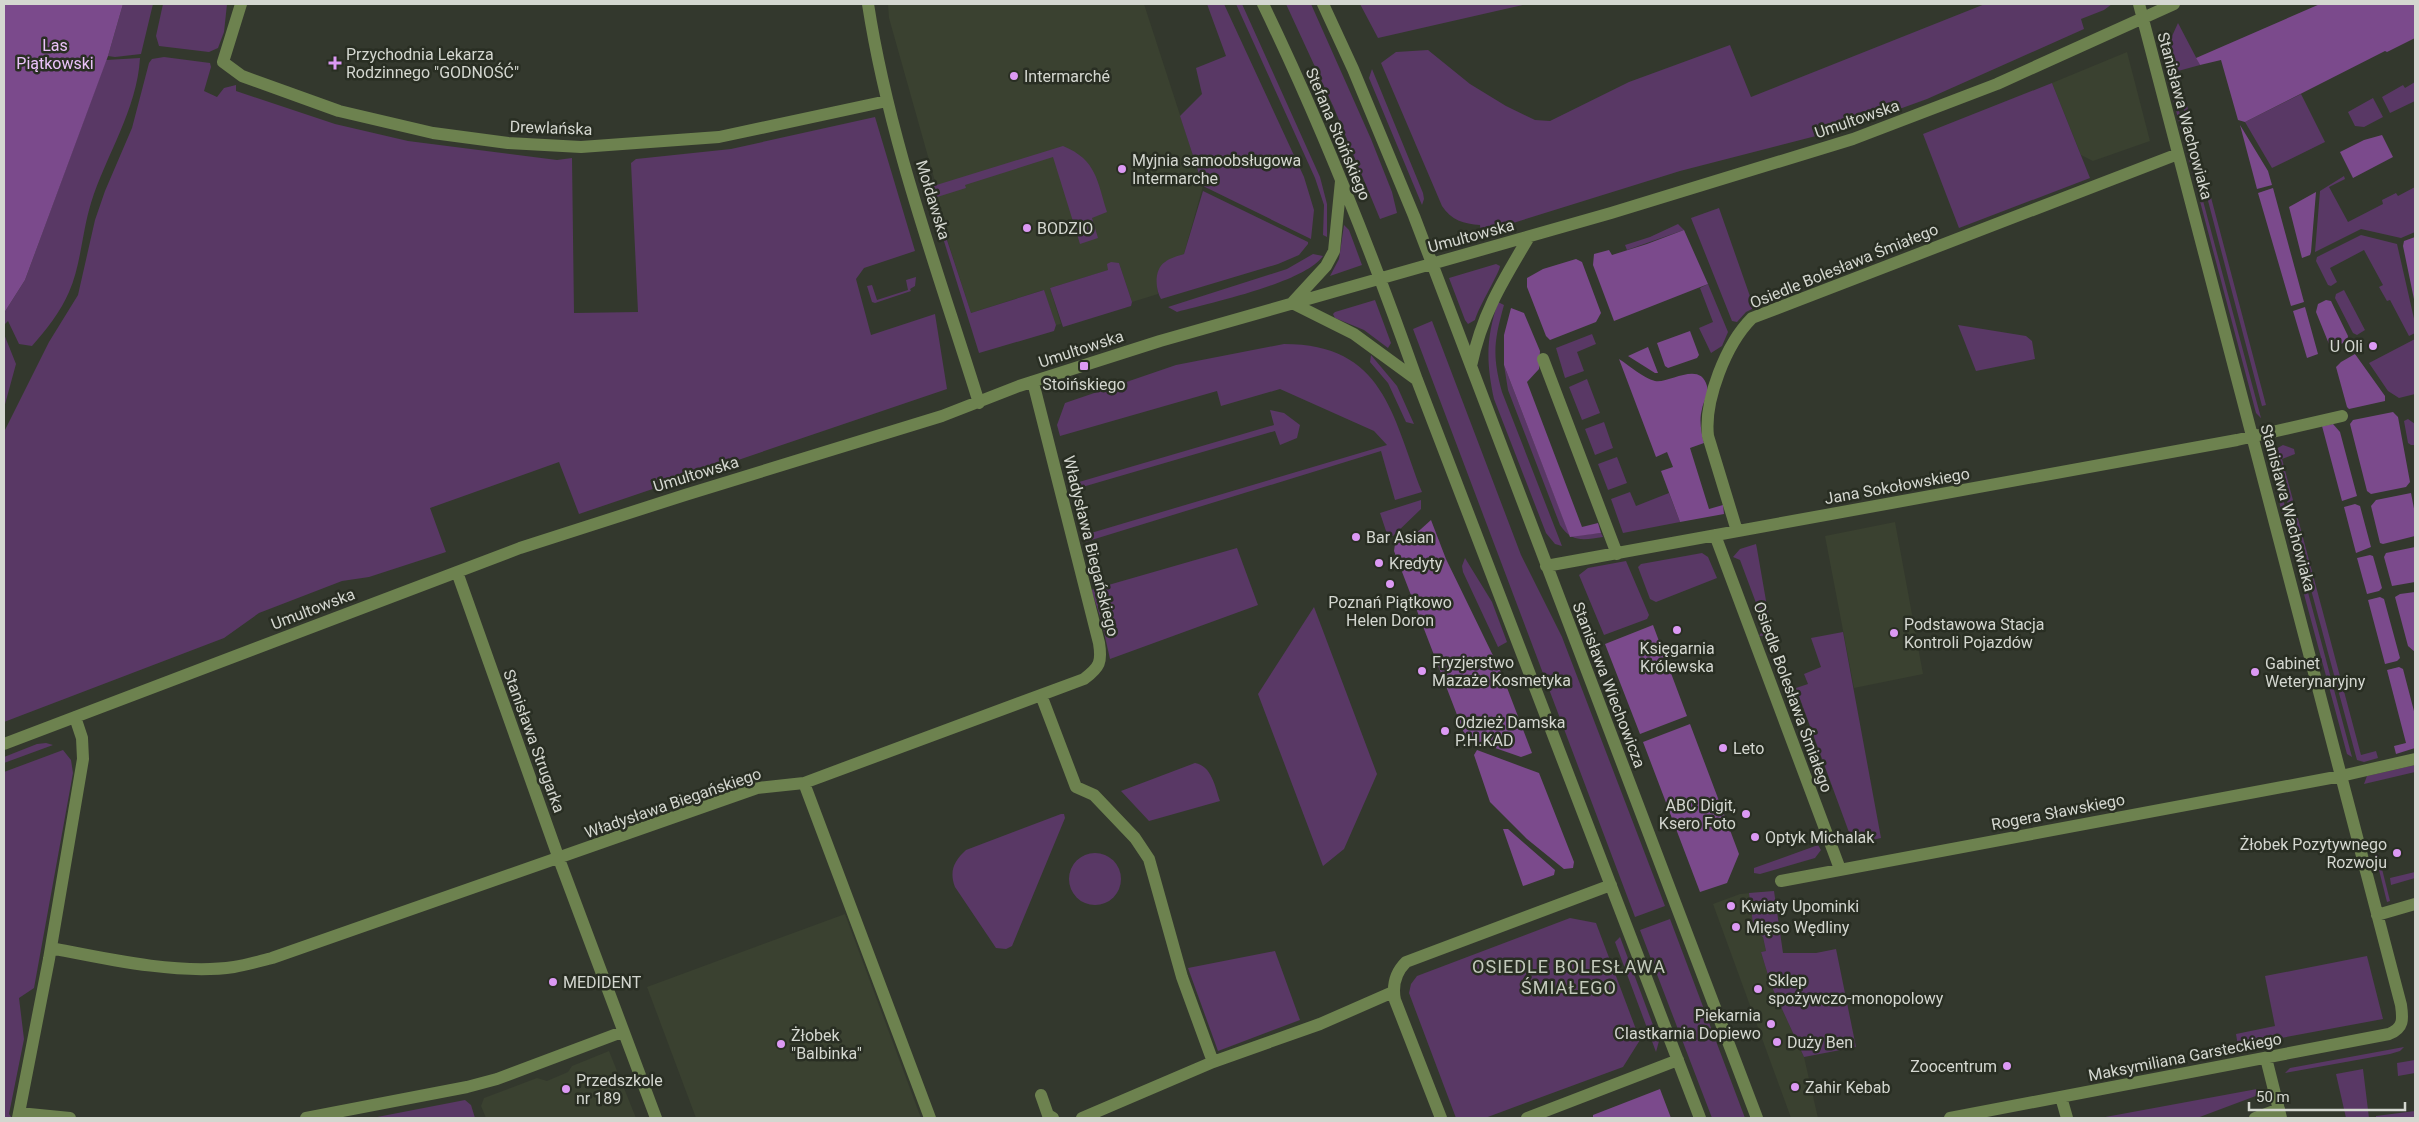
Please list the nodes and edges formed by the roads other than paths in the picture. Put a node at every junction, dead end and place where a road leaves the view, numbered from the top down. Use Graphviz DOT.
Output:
graph roads {
  1 [pos="241,4"];
  2 [pos="868,4"];
  3 [pos="1263,4"];
  4 [pos="1323,4"];
  5 [pos="2139,4"];
  6 [pos="2174,4"];
  7 [pos="2143,19"];
  8 [pos="887,101"];
  9 [pos="2178,154"];
  10 [pos="1341,181"];
  11 [pos="1529,237"];
  12 [pos="1432,263"];
  13 [pos="1381,278"];
  14 [pos="1292,303"];
  15 [pos="1543,359"];
  16 [pos="1471,366"];
  17 [pos="1417,380"];
  18 [pos="1033,382"];
  19 [pos="979,403"];
  20 [pos="2342,416"];
  21 [pos="2252,436"];
  22 [pos="1737,531"];
  23 [pos="1715,535"];
  24 [pos="1617,554"];
  25 [pos="1546,566"];
  26 [pos="457,572"];
  27 [pos="1041,695"];
  28 [pos="76,717"];
  29 [pos="4,744"];
  30 [pos="2415,759"];
  31 [pos="2341,776"];
  32 [pos="804,783"];
  33 [pos="559,859"];
  34 [pos="1840,869"];
  35 [pos="1781,881"];
  36 [pos="1611,885"];
  37 [pos="2415,904"];
  38 [pos="2377,915"];
  39 [pos="51,948"];
  40 [pos="1394,992"];
  41 [pos="2401,1005"];
  42 [pos="622,1032"];
  43 [pos="2266,1058"];
  44 [pos="1678,1060"];
  45 [pos="1213,1062"];
  46 [pos="1041,1095"];
  47 [pos="2061,1097"];
  48 [pos="2280,1114"];
  49 [pos="19,1116"];
  50 [pos="1049,1117"];
  51 [pos="70,1118"];
  52 [pos="306,1118"];
  53 [pos="656,1118"];
  54 [pos="930,1118"];
  55 [pos="1082,1118"];
  56 [pos="1440,1118"];
  57 [pos="1527,1118"];
  58 [pos="1700,1118"];
  59 [pos="1757,1118"];
  60 [pos="1950,1118"];
  61 [pos="2067,1118"];
  62 [pos="2255,1118"];
  1 -- 8 [label="street, Drewlańska"];
  2 -- 8 [label="street, Mołdawska"];
  3 -- 10 [label="street, Stefana Stoińskiego"];
  4 -- 12 [label="street"];
  5 -- 7 [label="street, Stanisława Wachowiaka"];
  6 -- 7 [label="street, Umultowska"];
  7 -- 9 [label="street, Stanisława Wachowiaka"];
  7 -- 11 [label="street, Umultowska"];
  8 -- 19 [label="street, Mołdawska"];
  9 -- 21 [label="street, Stanisława Wachowiaka"];
  9 -- 22 [label="street, Osiedle Bolesława Śmiałego"];
  10 -- 13 [label="street, Stefana Stoińskiego"];
  10 -- 14 [label="street"];
  11 -- 12 [label="street, Umultowska"];
  11 -- 16 [label="street"];
  12 -- 13 [label="street, Umultowska"];
  12 -- 16 [label="street, Stanisława Wiechowicza"];
  13 -- 14 [label="street, Umultowska"];
  13 -- 17 [label="street"];
  14 -- 17 [label="street"];
  14 -- 18 [label="street, Umultowska"];
  15 -- 24 [label="street"];
  16 -- 25 [label="street, Stanisława Wiechowicza"];
  17 -- 36 [label="street"];
  18 -- 19 [label="street, Umultowska"];
  18 -- 27 [label="street, Władysława Biegańskiego"];
  19 -- 26 [label="street, Umultowska"];
  20 -- 21 [label="street, Jana Sokołowskiego"];
  21 -- 22 [label="street, Jana Sokołowskiego"];
  21 -- 31 [label="street, Stanisława Wachowiaka"];
  22 -- 23 [label="street, Jana Sokołowskiego"];
  23 -- 24 [label="street, Jana Sokołowskiego"];
  23 -- 34 [label="street, Osiedle Bolesława Śmiałego"];
  24 -- 25 [label="street, Jana Sokołowskiego"];
  25 -- 59 [label="street, Stanisława Wiechowicza"];
  26 -- 28 [label="street, Umultowska"];
  26 -- 33 [label="street, Stanisława Strugarka"];
  27 -- 32 [label="street, Władysława Biegańskiego"];
  27 -- 45 [label="street"];
  28 -- 29 [label="street, Umultowska"];
  28 -- 39 [label="street"];
  30 -- 31 [label="street"];
  31 -- 34 [label="street, Rogera Sławskiego"];
  31 -- 38 [label="street, Stanisława Wachowiaka"];
  32 -- 33 [label="street, Władysława Biegańskiego"];
  32 -- 54 [label="street"];
  33 -- 39 [label="street, Władysława Biegańskiego"];
  33 -- 42 [label="street, Stanisława Strugarka"];
  34 -- 35 [label="street, Rogera Sławskiego"];
  36 -- 40 [label="street"];
  36 -- 44 [label="street"];
  37 -- 38 [label="street"];
  38 -- 41 [label="street, Stanisława Wachowiaka"];
  39 -- 49 [label="street"];
  40 -- 45 [label="street"];
  40 -- 56 [label="street"];
  41 -- 43 [label="street, Maksymiliana Garsteckiego"];
  42 -- 52 [label="street"];
  42 -- 53 [label="street, Stanisława Strugarka"];
  43 -- 47 [label="street, Maksymiliana Garsteckiego"];
  43 -- 48 [label="street"];
  44 -- 57 [label="street"];
  44 -- 58 [label="street"];
  45 -- 55 [label="street"];
  46 -- 50 [label="street"];
  47 -- 60 [label="street, Maksymiliana Garsteckiego"];
  47 -- 61 [label="street"];
  48 -- 62 [label="street"];
  49 -- 51 [label="street"];
}
